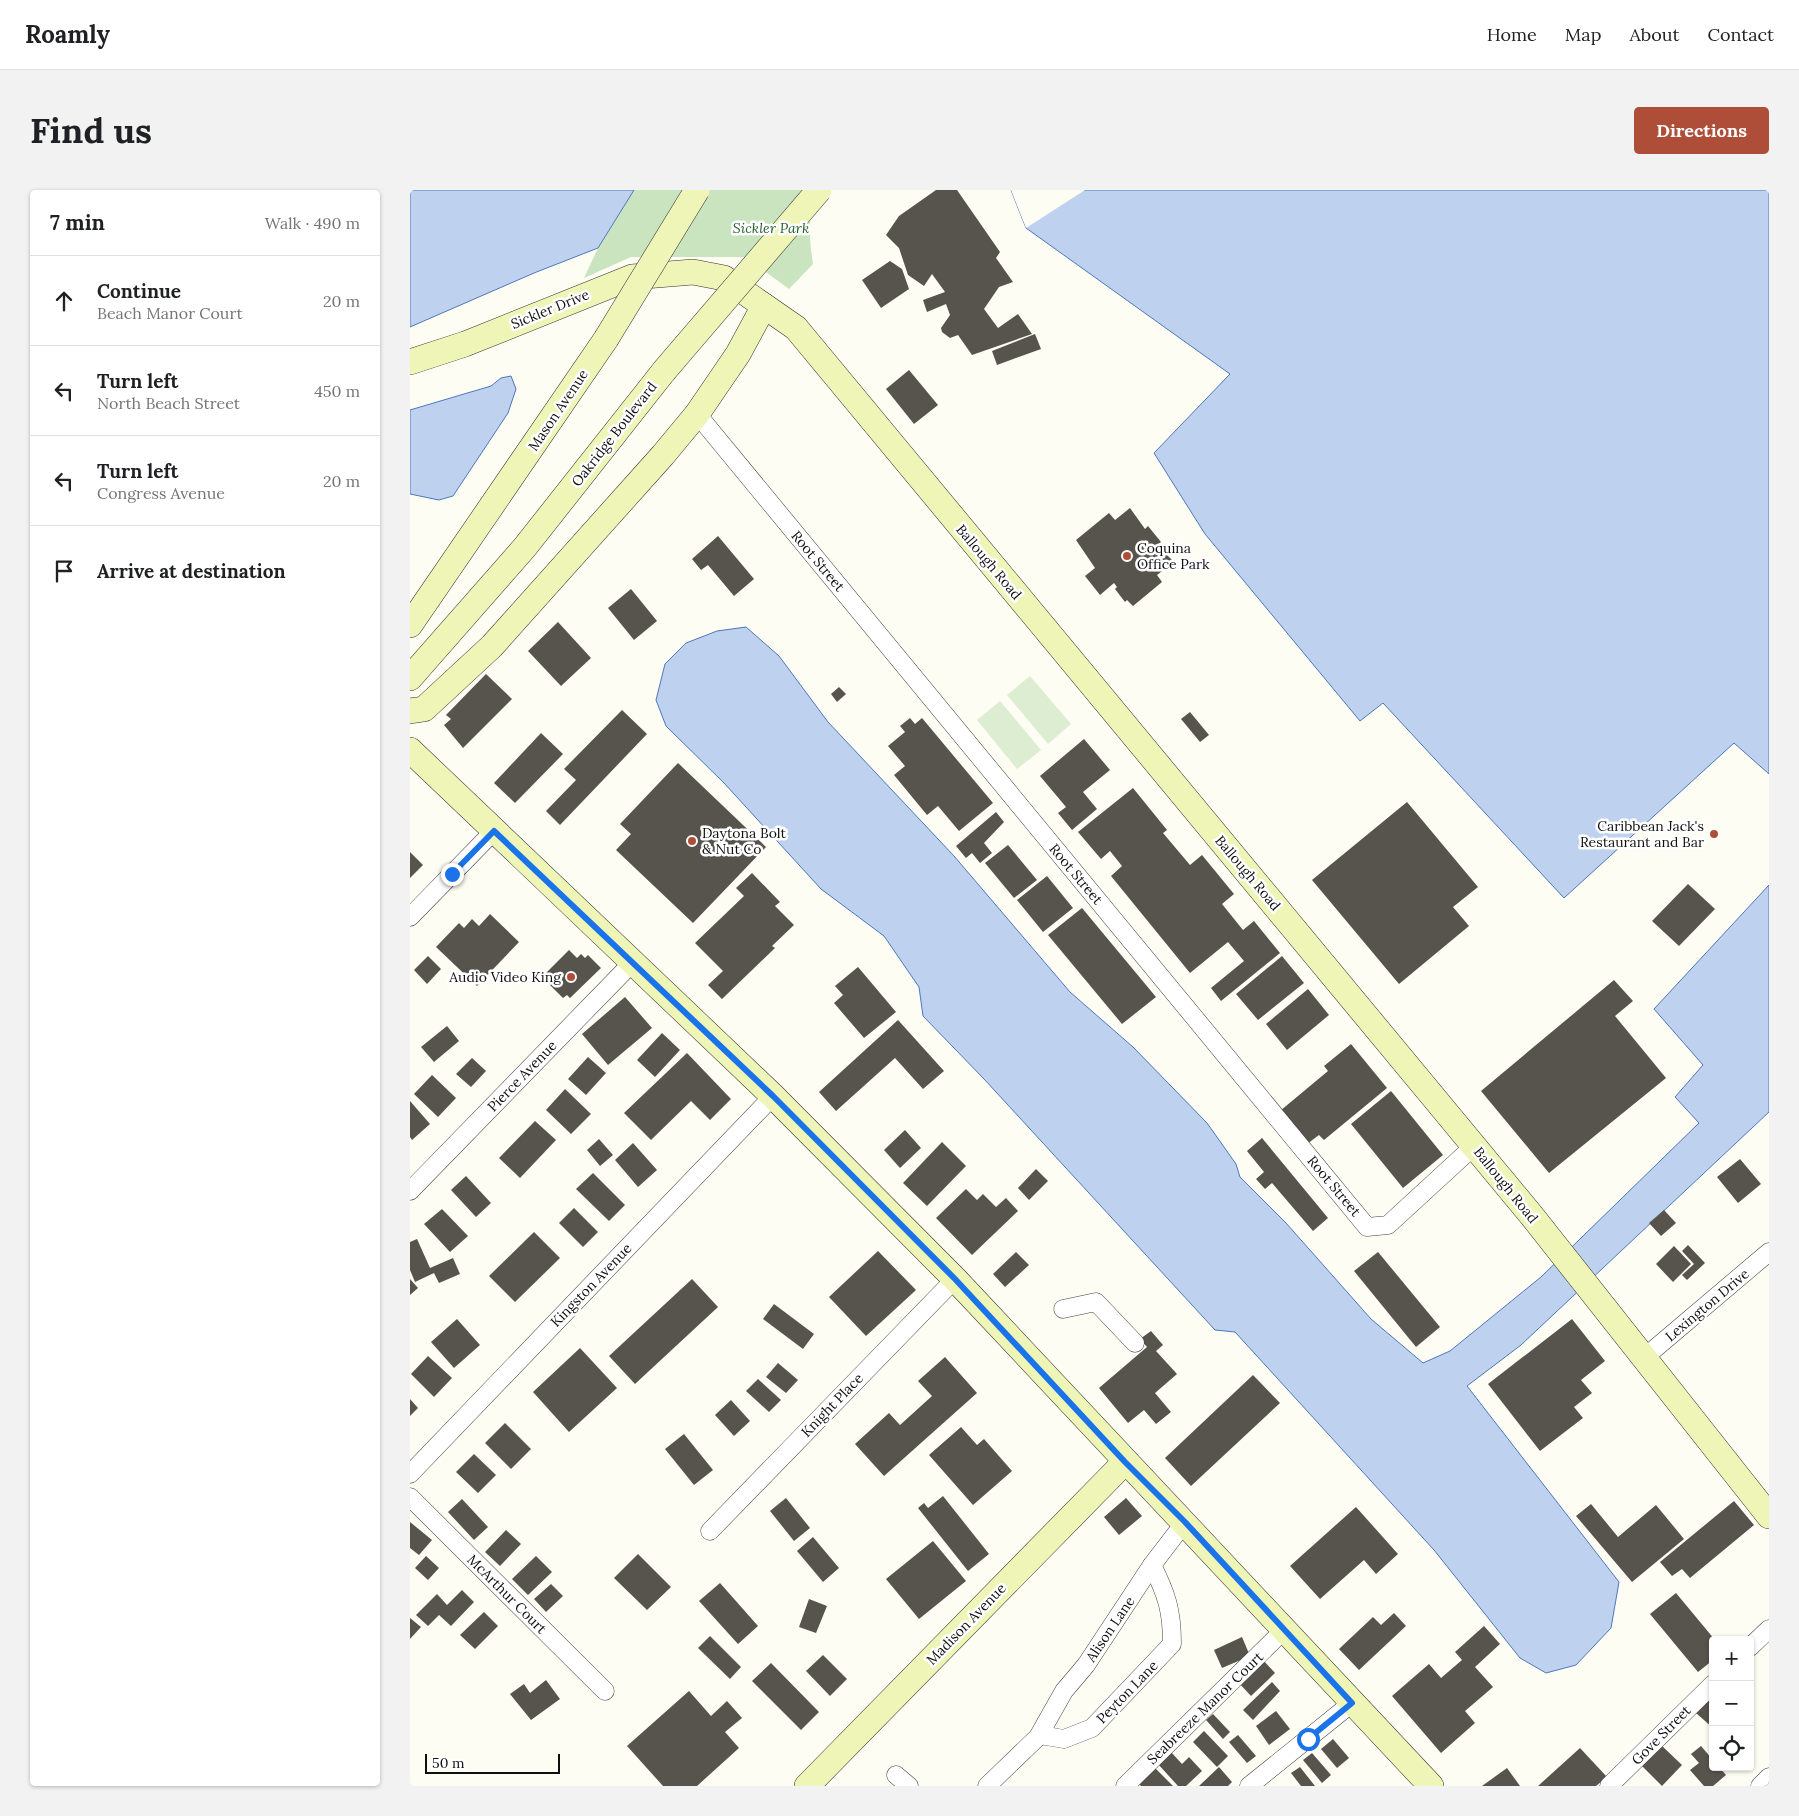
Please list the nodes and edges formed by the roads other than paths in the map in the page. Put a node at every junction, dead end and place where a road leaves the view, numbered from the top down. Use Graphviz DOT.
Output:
graph roads {
  1 [pos="697,190"];
  2 [pos="819,190"];
  3 [pos="693,272"];
  4 [pos="764,306"];
  5 [pos="410,362"];
  6 [pos="697,414"];
  7 [pos="410,625"];
  8 [pos="410,678"];
  9 [pos="410,712"];
  10 [pos="410,750"];
  11 [pos="494,831"];
  12 [pos="410,917"];
  13 [pos="634,961"];
  14 [pos="773,1096"];
  15 [pos="1474,1146"];
  16 [pos="410,1191"];
  17 [pos="1769,1252"];
  18 [pos="955,1279"];
  19 [pos="1063,1309"];
  20 [pos="1135,1343"];
  21 [pos="1645,1358"];
  22 [pos="1125,1462"];
  23 [pos="410,1474"];
  24 [pos="410,1496"];
  25 [pos="1766,1507"];
  26 [pos="1185,1522"];
  27 [pos="710,1531"];
  28 [pos="1152,1565"];
  29 [pos="1769,1629"];
  30 [pos="1284,1630"];
  31 [pos="1754,1643"];
  32 [pos="1709,1688"];
  33 [pos="605,1691"];
  34 [pos="1352,1703"];
  35 [pos="1038,1737"];
  36 [pos="1769,1777"];
  37 [pos="807,1786"];
  38 [pos="987,1786"];
  39 [pos="1125,1786"];
  40 [pos="1249,1786"];
  41 [pos="1431,1786"];
  42 [pos="1609,1786"];
  43 [pos="1760,1786"];
  1 -- 7 [label="street, Mason Avenue, bridge"];
  2 -- 8 [label="street, Oakridge Boulevard, bridge"];
  3 -- 4 [label="street, Ballough Road"];
  3 -- 5 [label="street, Sickler Drive"];
  4 -- 6 [label="street"];
  4 -- 15 [label="street, Ballough Road"];
  6 -- 9 [label="street"];
  6 -- 15 [label="street, Root Street"];
  10 -- 11 [label="street"];
  11 -- 12 [label="street"];
  11 -- 13 [label="street"];
  13 -- 14 [label="street"];
  13 -- 16 [label="street, Pierce Avenue"];
  14 -- 18 [label="street"];
  14 -- 23 [label="street, Kingston Avenue"];
  15 -- 21 [label="street, Ballough Road"];
  17 -- 21 [label="street, Lexington Drive"];
  18 -- 22 [label="street"];
  18 -- 27 [label="street, Knight Place"];
  19 -- 20 [label="street"];
  21 -- 25 [label="street, Ballough Road"];
  22 -- 26 [label="street"];
  22 -- 37 [label="street, Madison Avenue"];
  24 -- 33 [label="street, McArthur Court"];
  26 -- 28 [label="street, Alison Lane"];
  26 -- 30 [label="street"];
  28 -- 35 [label="street, Alison Lane"];
  28 -- 35 [label="street, Peyton Lane"];
  29 -- 31 [label="street"];
  30 -- 34 [label="street"];
  30 -- 39 [label="street, Seabreeze Manor Court"];
  32 -- 42 [label="street, Gove Street"];
  34 -- 40 [label="street"];
  34 -- 41 [label="street"];
  35 -- 38 [label="street"];
  36 -- 43 [label="street"];
}
